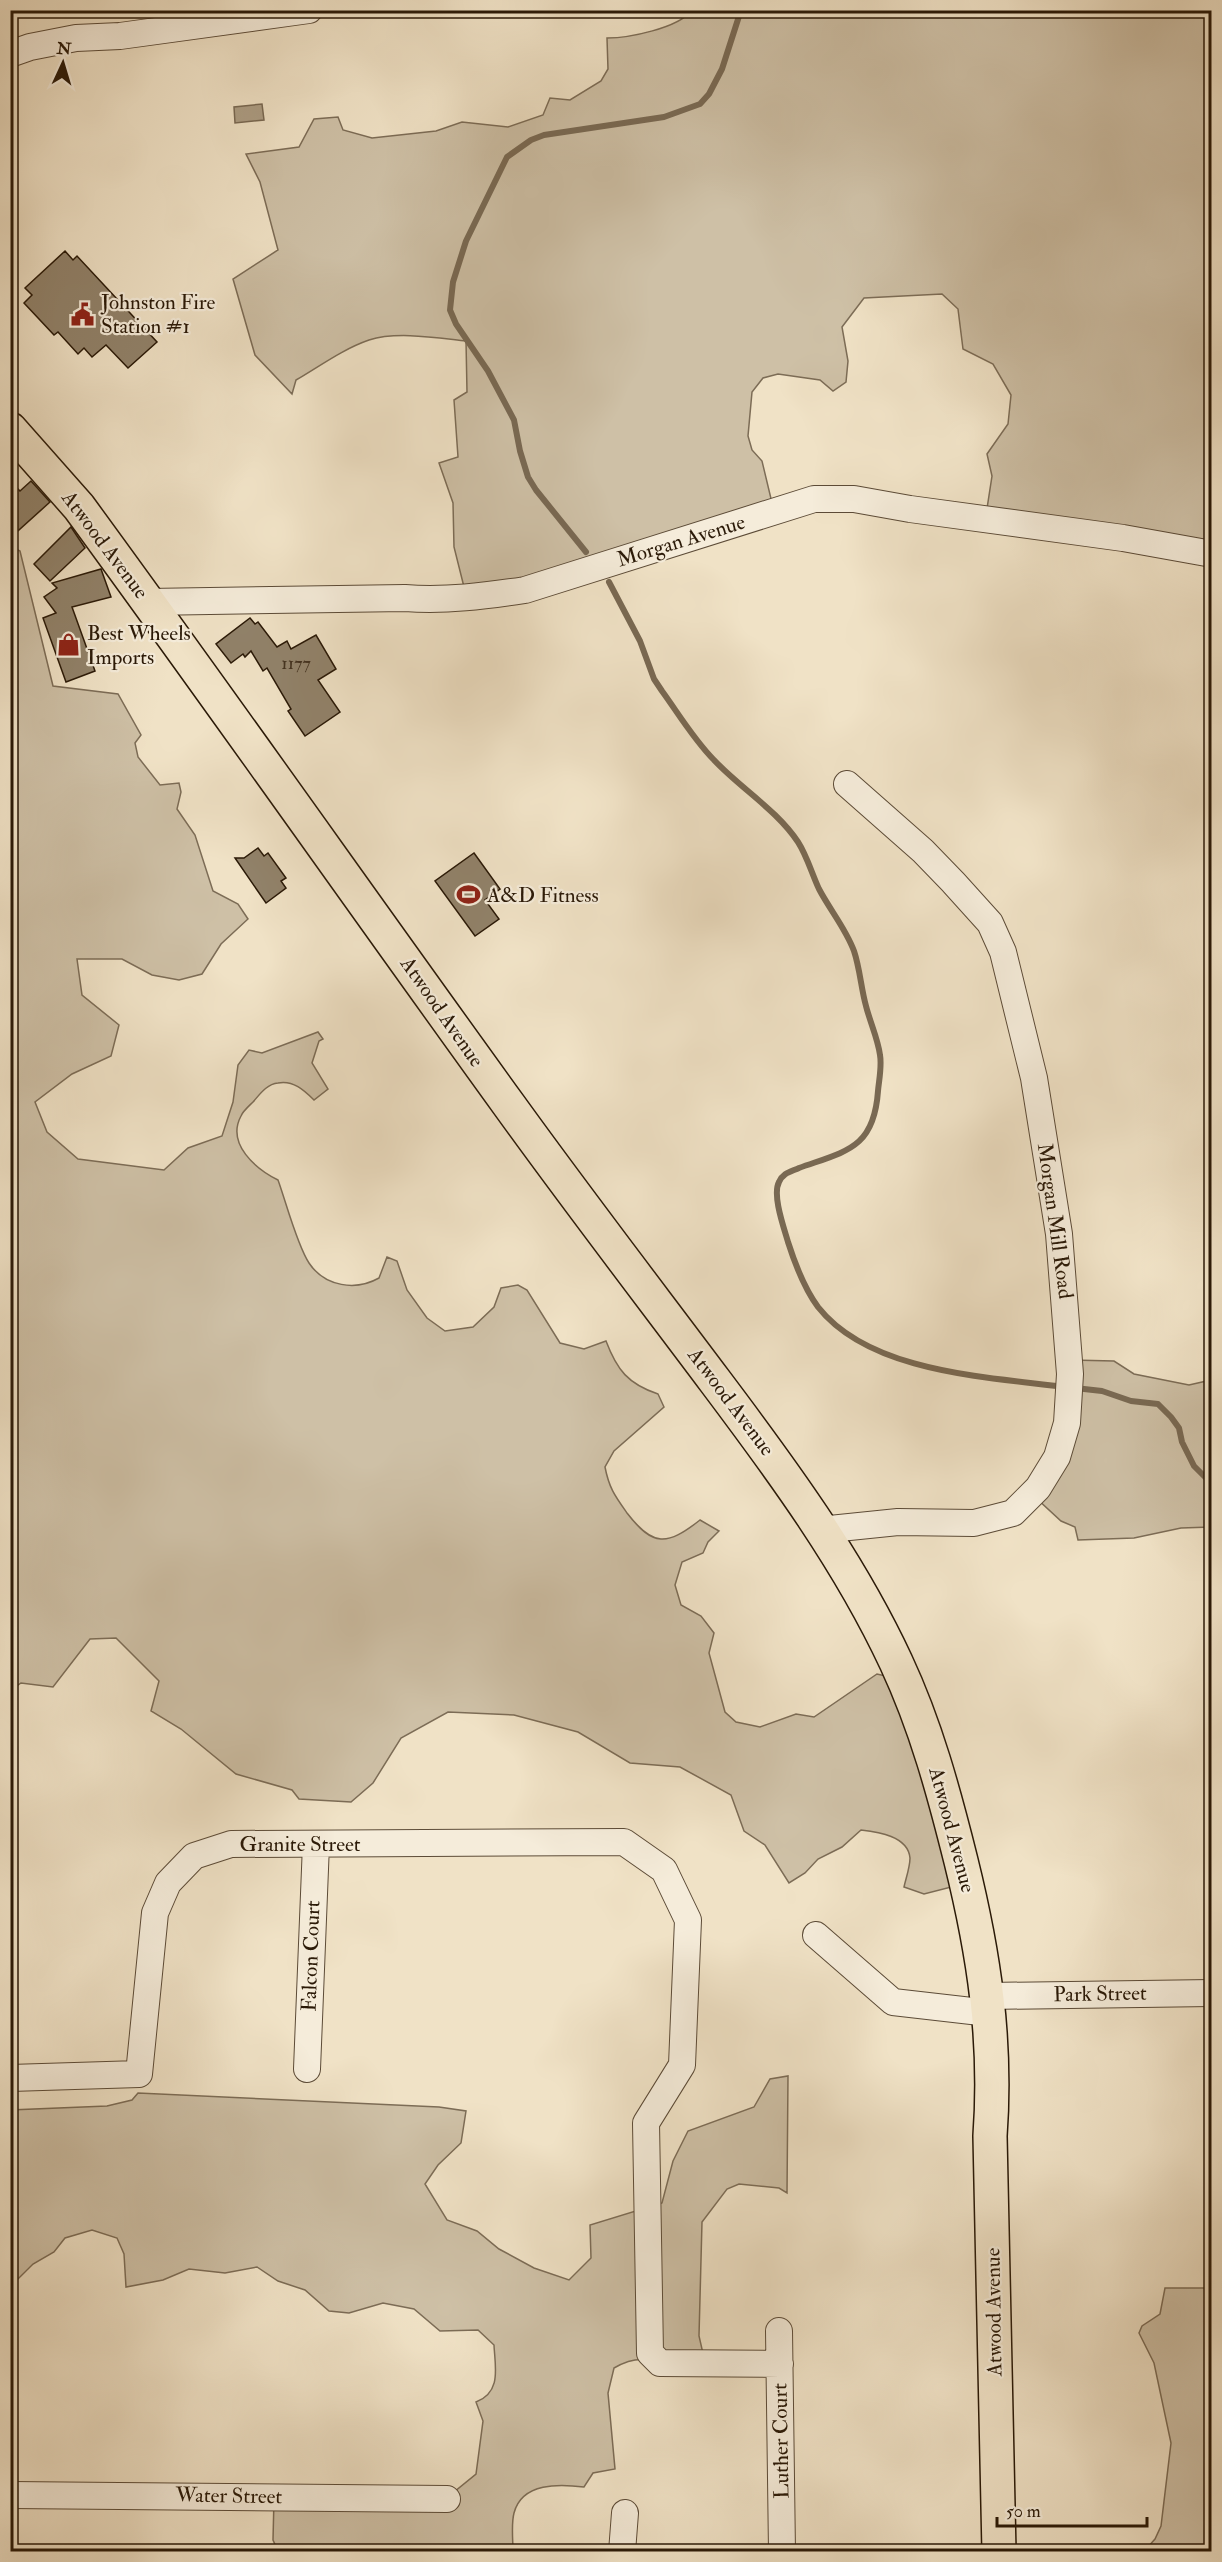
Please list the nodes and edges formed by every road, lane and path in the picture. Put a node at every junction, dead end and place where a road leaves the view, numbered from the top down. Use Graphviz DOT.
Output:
graph roads {
  1 [pos="309,10"];
  2 [pos="10,54"];
  3 [pos="10,429"];
  4 [pos="1212,554"];
  5 [pos="148,602"];
  6 [pos="848,784"];
  7 [pos="820,1530"];
  8 [pos="316,1844"];
  9 [pos="816,1935"];
  10 [pos="1212,1993"];
  11 [pos="989,2005"];
  12 [pos="307,2069"];
  13 [pos="10,2078"];
  14 [pos="779,2331"];
  15 [pos="780,2364"];
  16 [pos="10,2495"];
  17 [pos="447,2499"];
  18 [pos="625,2513"];
  19 [pos="622,2552"];
  20 [pos="782,2552"];
  21 [pos="999,2552"];
  1 -- 2 [label="street"];
  3 -- 5 [label="main road, Atwood Avenue"];
  4 -- 5 [label="street, Morgan Avenue"];
  5 -- 7 [label="main road, Atwood Avenue"];
  6 -- 7 [label="street, Morgan Mill Road"];
  7 -- 11 [label="main road, Atwood Avenue"];
  8 -- 12 [label="street, Falcon Court"];
  8 -- 13 [label="street, Granite Street"];
  8 -- 15 [label="street, Granite Street"];
  9 -- 11 [label="street"];
  10 -- 11 [label="street, Park Street"];
  11 -- 21 [label="main road, Atwood Avenue"];
  14 -- 15 [label="street, Luther Court"];
  15 -- 20 [label="street, Luther Court"];
  16 -- 17 [label="street, Water Street"];
  18 -- 19 [label="street"];
}
